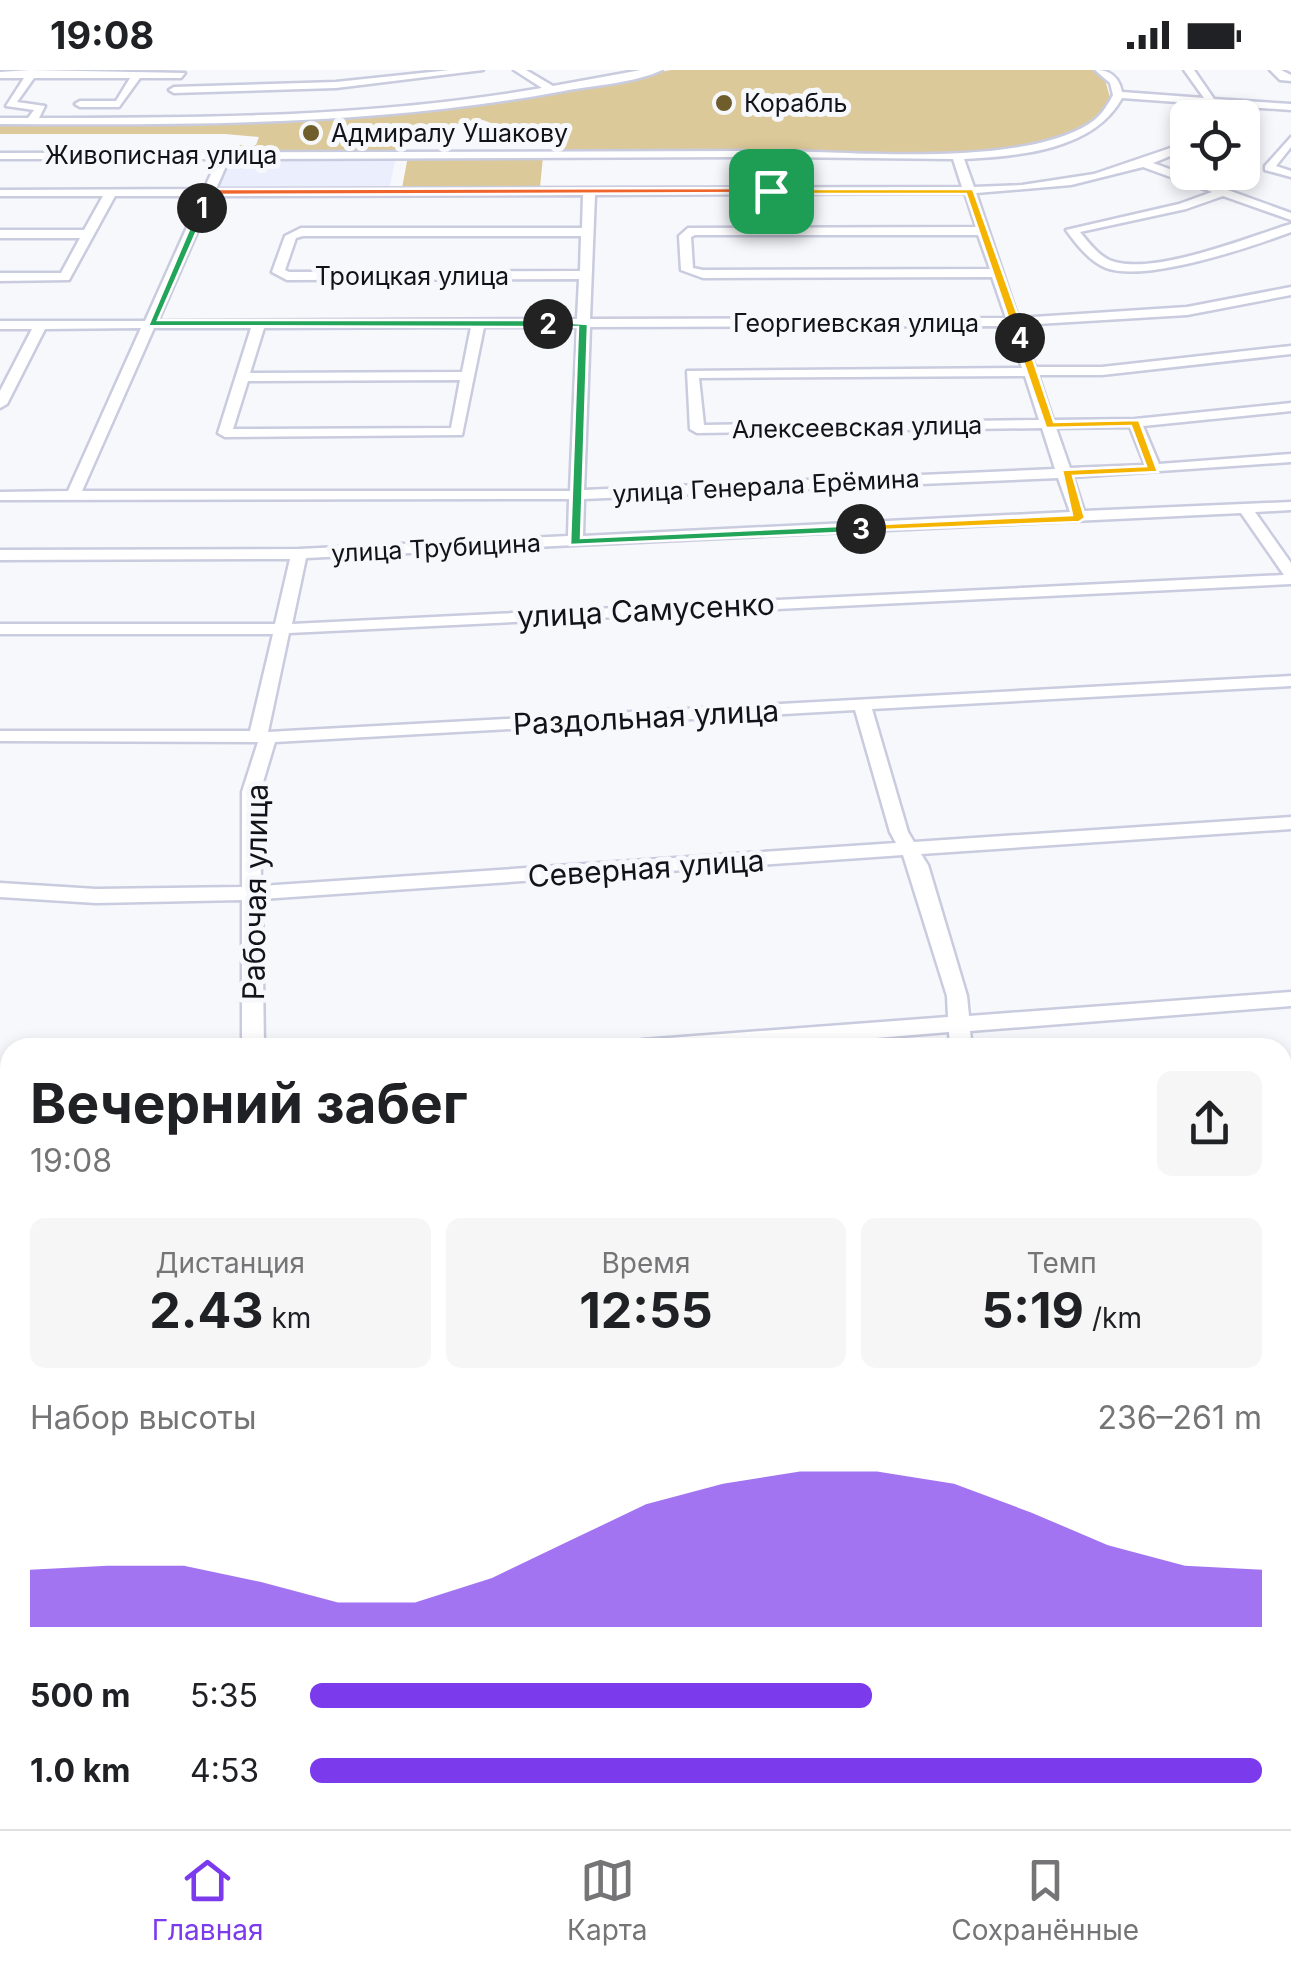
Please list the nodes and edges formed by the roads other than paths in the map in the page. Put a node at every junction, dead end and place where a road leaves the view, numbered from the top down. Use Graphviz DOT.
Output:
graph roads {
  1 [pos="478,70"];
  2 [pos="519,70"];
  3 [pos="657,70"];
  4 [pos="1100,70"];
  5 [pos="1189,70"];
  6 [pos="1276,70"];
  7 [pos="33,73"];
  8 [pos="139,73"];
  9 [pos="182,73"];
  10 [pos="0,75"];
  11 [pos="98,76"];
  12 [pos="1291,78"];
  13 [pos="174,90"];
  14 [pos="552,90"];
  15 [pos="1118,95"];
  16 [pos="1196,100"];
  17 [pos="1210,100"];
  18 [pos="80,104"];
  19 [pos="1260,105"];
  20 [pos="1291,107"];
  21 [pos="0,121"];
  22 [pos="32,121"];
  23 [pos="70,121"];
  24 [pos="154,121"];
  25 [pos="1291,140"];
  26 [pos="142,144"];
  27 [pos="1170,153"];
  28 [pos="743,154"];
  29 [pos="779,154"];
  30 [pos="957,154"];
  31 [pos="226,155"];
  32 [pos="402,155"];
  33 [pos="0,156"];
  34 [pos="1146,164"];
  35 [pos="1291,174"];
  36 [pos="393,189"];
  37 [pos="969,191"];
  38 [pos="0,192"];
  39 [pos="111,192"];
  40 [pos="209,192"];
  41 [pos="589,192"];
  42 [pos="1223,192"];
  43 [pos="1291,217"];
  44 [pos="1291,228"];
  45 [pos="983,231"];
  46 [pos="587,232"];
  47 [pos="0,234"];
  48 [pos="88,234"];
  49 [pos="997,273"];
  50 [pos="584,275"];
  51 [pos="0,277"];
  52 [pos="1291,291"];
  53 [pos="1016,322"];
  54 [pos="260,323"];
  55 [pos="478,323"];
  56 [pos="151,324"];
  57 [pos="583,324"];
  58 [pos="0,325"];
  59 [pos="40,325"];
  60 [pos="1291,350"];
  61 [pos="1030,372"];
  62 [pos="468,376"];
  63 [pos="244,377"];
  64 [pos="7,378"];
  65 [pos="0,404"];
  66 [pos="1291,407"];
  67 [pos="1135,423"];
  68 [pos="1050,426"];
  69 [pos="1291,458"];
  70 [pos="1154,469"];
  71 [pos="1066,472"];
  72 [pos="0,496"];
  73 [pos="73,496"];
  74 [pos="574,496"];
  75 [pos="1291,506"];
  76 [pos="1246,510"];
  77 [pos="1079,518"];
  78 [pos="575,542"];
  79 [pos="299,554"];
  80 [pos="0,555"];
  81 [pos="1291,576"];
  82 [pos="0,629"];
  83 [pos="281,629"];
  84 [pos="1291,681"];
  85 [pos="862,706"];
  86 [pos="0,736"];
  87 [pos="263,737"];
  88 [pos="1291,824"];
  89 [pos="908,851"];
  90 [pos="0,890"];
  91 [pos="251,893"];
  92 [pos="1291,999"];
  93 [pos="958,1022"];
  94 [pos="252,1038"];
  95 [pos="764,1038"];
  96 [pos="960,1038"];
  1 -- 13 [label="street"];
  2 -- 14 [label="street"];
  3 -- 14 [label="street"];
  4 -- 15 [label="street"];
  5 -- 17 [label="street"];
  6 -- 12 [label="street"];
  7 -- 10 [label="street"];
  7 -- 11 [label="street"];
  7 -- 22 [label="street"];
  8 -- 9 [label="street"];
  8 -- 11 [label="street"];
  8 -- 18 [label="street"];
  9 -- 13 [label="street"];
  11 -- 18 [label="street"];
  13 -- 24 [label="street"];
  14 -- 24 [label="street"];
  15 -- 16 [label="street"];
  15 -- 30 [label="street"];
  18 -- 23 [label="street"];
  19 -- 20 [label="street"];
  21 -- 22 [label="street"];
  22 -- 23 [label="street"];
  23 -- 24 [label="street"];
  24 -- 26 [label="street"];
  25 -- 35 [label="street"];
  26 -- 31 [label="street, Живописная улица"];
  26 -- 33 [label="street, Живописная улица"];
  27 -- 34 [label="street"];
  28 -- 32 [label="street, Живописная улица"];
  29 -- 30 [label="street"];
  30 -- 37 [label="street"];
  31 -- 32 [label="street, Живописная улица"];
  31 -- 40 [label="street"];
  32 -- 36 [label="street"];
  34 -- 37 [label="street"];
  34 -- 42 [label="street"];
  37 -- 41 [label="street"];
  37 -- 45 [label="street"];
  38 -- 39 [label="street"];
  39 -- 40 [label="street"];
  39 -- 48 [label="street"];
  40 -- 41 [label="street"];
  40 -- 56 [label="street"];
  41 -- 46 [label="street"];
  42 -- 43 [label="street"];
  42 -- 44 [label="street"];
  45 -- 49 [label="street"];
  45 -- 49 [label="street"];
  46 -- 50 [label="street"];
  46 -- 50 [label="street, Троицкая улица"];
  47 -- 48 [label="street"];
  48 -- 51 [label="street"];
  49 -- 53 [label="street"];
  50 -- 57 [label="street"];
  52 -- 53 [label="street, Георгиевская улица"];
  53 -- 57 [label="street, Георгиевская улица"];
  53 -- 61 [label="street"];
  54 -- 55 [label="street, Георгиевская улица"];
  54 -- 56 [label="street, Георгиевская улица"];
  54 -- 63 [label="street"];
  55 -- 57 [label="street, Георгиевская улица"];
  55 -- 62 [label="street"];
  56 -- 59 [label="street, Георгиевская улица"];
  56 -- 73 [label="street"];
  57 -- 74 [label="street"];
  58 -- 59 [label="street, Георгиевская улица"];
  59 -- 64 [label="street"];
  60 -- 61 [label="street"];
  61 -- 68 [label="street"];
  61 -- 68 [label="street, Алексеевская улица"];
  62 -- 63 [label="street"];
  62 -- 63 [label="street"];
  64 -- 65 [label="street"];
  66 -- 67 [label="street"];
  67 -- 68 [label="street"];
  67 -- 70 [label="street"];
  68 -- 71 [label="street"];
  69 -- 70 [label="street, улица Генерала Ерёмина"];
  70 -- 71 [label="street, улица Генерала Ерёмина"];
  71 -- 74 [label="street, улица Генерала Ерёмина"];
  71 -- 77 [label="street"];
  72 -- 73 [label="street, улица Генерала Ерёмина"];
  73 -- 74 [label="street, улица Генерала Ерёмина"];
  74 -- 78 [label="street"];
  75 -- 76 [label="street, улица Трубицина"];
  76 -- 77 [label="street, улица Трубицина"];
  76 -- 81 [label="street"];
  77 -- 78 [label="street, улица Трубицина"];
  78 -- 79 [label="street, улица Трубицина"];
  79 -- 80 [label="street, улица Трубицина"];
  79 -- 83 [label="street, Рабочая улица"];
  81 -- 83 [label="street, улица Самусенко"];
  82 -- 83 [label="street, улица Самусенко"];
  83 -- 87 [label="street, Рабочая улица"];
  84 -- 85 [label="street, Раздольная улица"];
  85 -- 87 [label="street, Раздольная улица"];
  85 -- 89 [label="street"];
  86 -- 87 [label="street, Раздольная улица"];
  87 -- 91 [label="street, Рабочая улица"];
  88 -- 89 [label="street, Северная улица"];
  89 -- 91 [label="street, Северная улица"];
  89 -- 93 [label="street"];
  90 -- 91 [label="street, Северная улица"];
  91 -- 94 [label="street, Рабочая улица"];
  92 -- 93 [label="street"];
  93 -- 95 [label="street"];
  93 -- 96 [label="street"];
}
